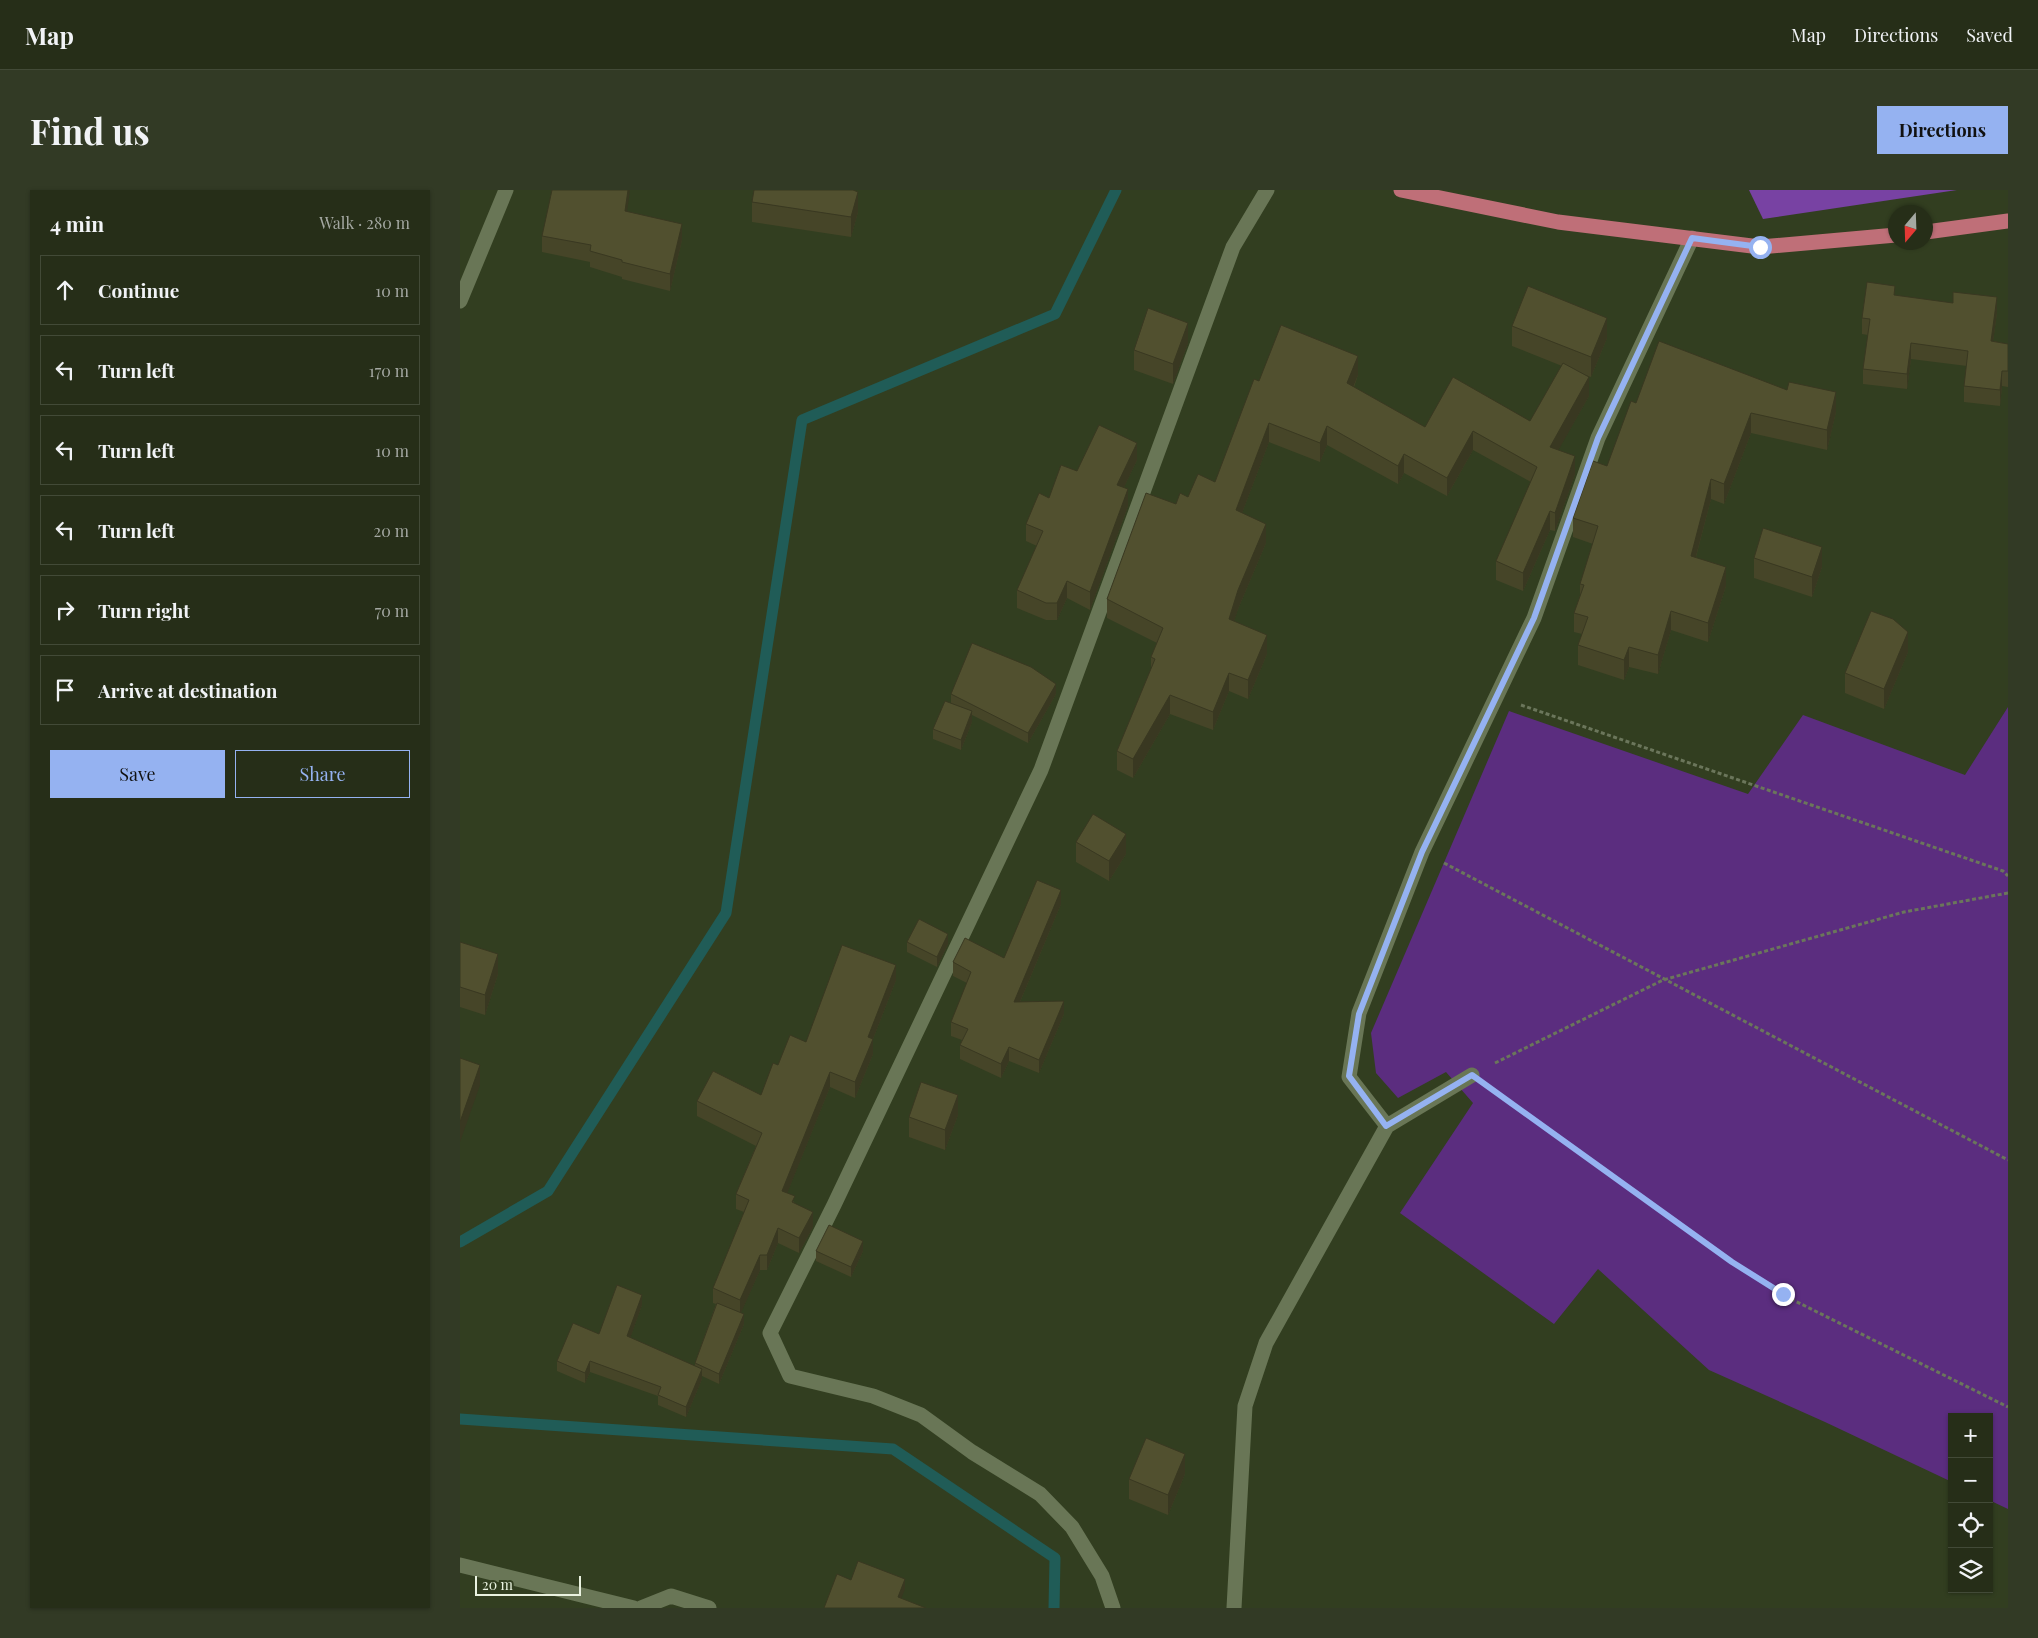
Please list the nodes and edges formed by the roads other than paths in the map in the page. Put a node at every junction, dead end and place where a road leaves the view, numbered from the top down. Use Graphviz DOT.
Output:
graph roads {
  1 [pos="506,190"];
  2 [pos="1267,190"];
  3 [pos="1401,190"];
  4 [pos="2008,221"];
  5 [pos="1933,231"];
  6 [pos="1888,236"];
  7 [pos="1692,238"];
  8 [pos="460,301"];
  9 [pos="1472,1075"];
  10 [pos="1386,1126"];
  11 [pos="460,1565"];
  12 [pos="634,1608"];
  13 [pos="641,1608"];
  14 [pos="709,1608"];
  15 [pos="1113,1608"];
  16 [pos="1234,1608"];
  1 -- 8 [label="street"];
  2 -- 15 [label="street"];
  3 -- 7 [label="main road"];
  4 -- 5 [label="main road"];
  6 -- 7 [label="main road"];
  7 -- 10 [label="street"];
  9 -- 10 [label="street"];
  10 -- 16 [label="street"];
  11 -- 12 [label="street"];
  13 -- 14 [label="street"];
}
